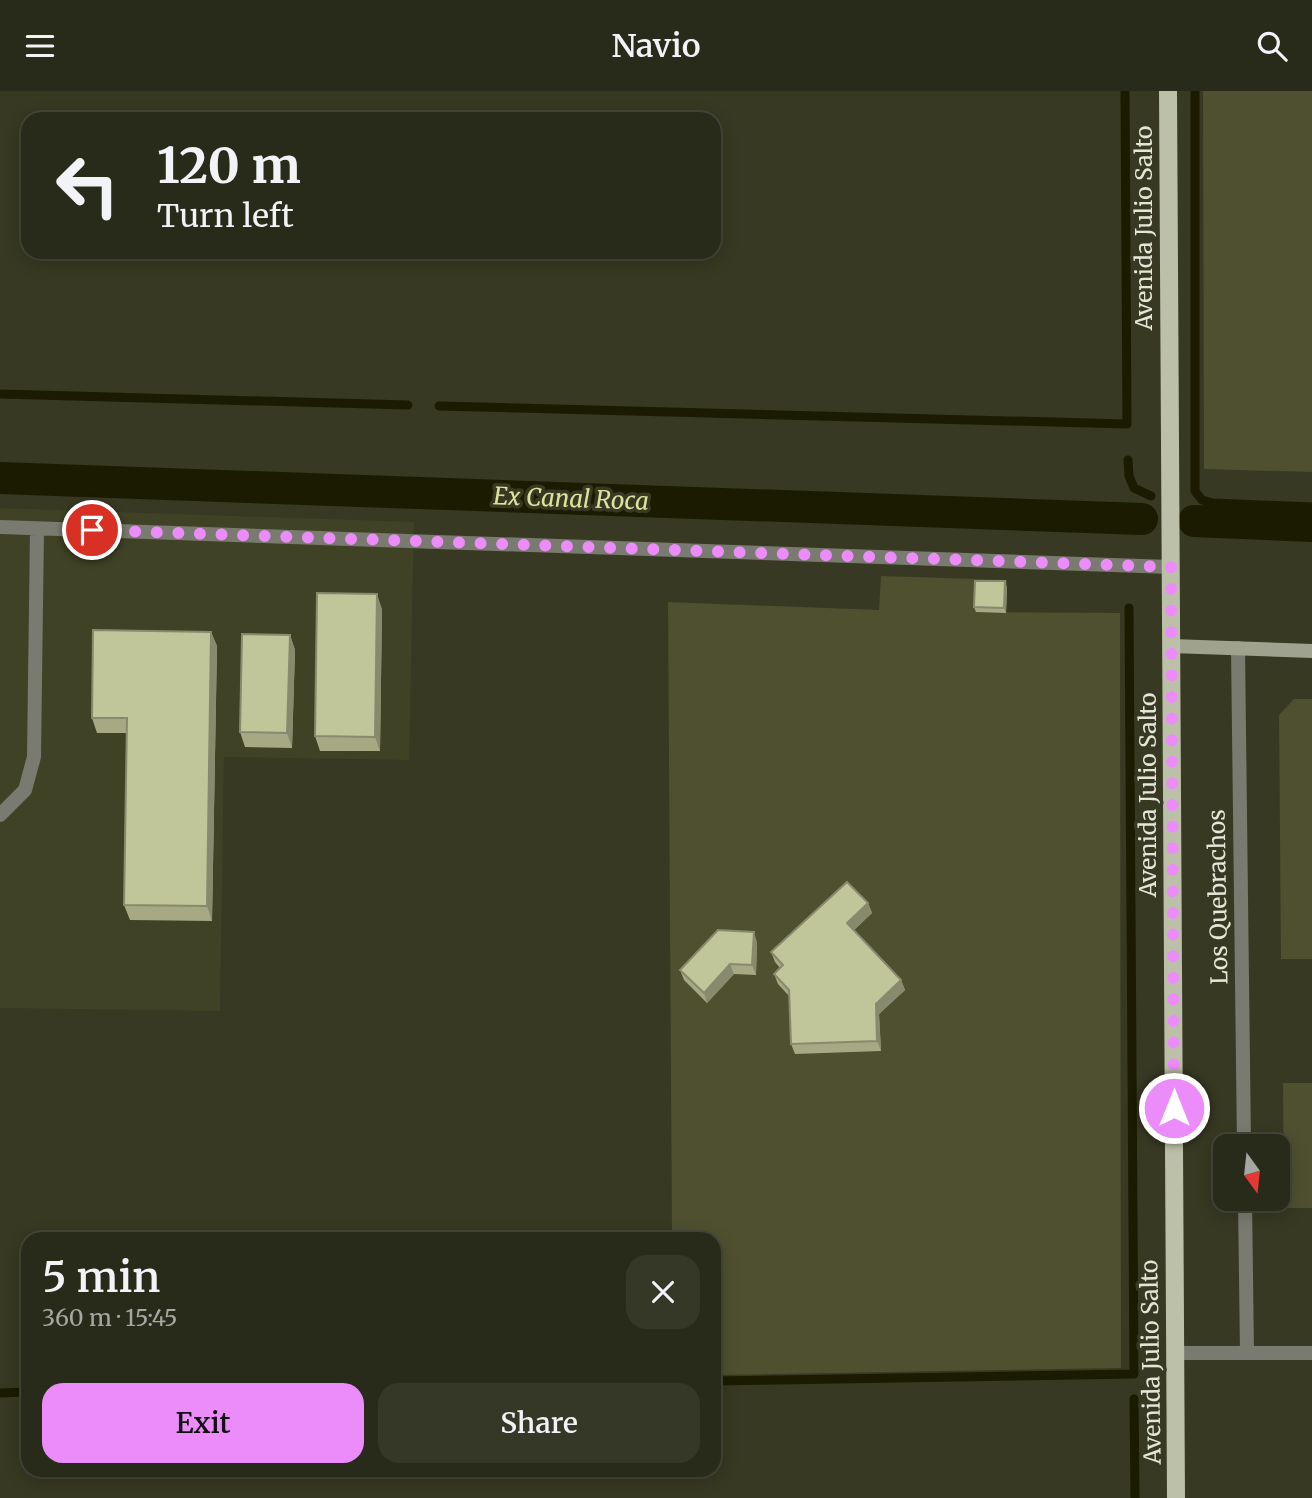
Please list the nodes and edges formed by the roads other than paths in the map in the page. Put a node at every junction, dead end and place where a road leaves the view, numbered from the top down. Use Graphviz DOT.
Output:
graph roads {
  1 [pos="1168,91"];
  2 [pos="0,527"];
  3 [pos="37,529"];
  4 [pos="1171,567"];
  5 [pos="1171,646"];
  6 [pos="1238,648"];
  7 [pos="1312,651"];
  8 [pos="0,814"];
  9 [pos="1244,1134"];
  10 [pos="1245,1211"];
  11 [pos="1175,1353"];
  12 [pos="1247,1353"];
  13 [pos="1312,1353"];
  14 [pos="1177,1498"];
  1 -- 4 [label="main road, Avenida Julio Salto"];
  2 -- 3 [label="street"];
  3 -- 4 [label="street"];
  3 -- 8 [label="street"];
  4 -- 5 [label="main road, Avenida Julio Salto"];
  5 -- 6 [label="street"];
  5 -- 11 [label="main road, Avenida Julio Salto"];
  6 -- 7 [label="street"];
  6 -- 9 [label="street, Los Quebrachos"];
  10 -- 12 [label="street"];
  11 -- 12 [label="street"];
  11 -- 14 [label="main road, Avenida Julio Salto"];
  12 -- 13 [label="street"];
}
